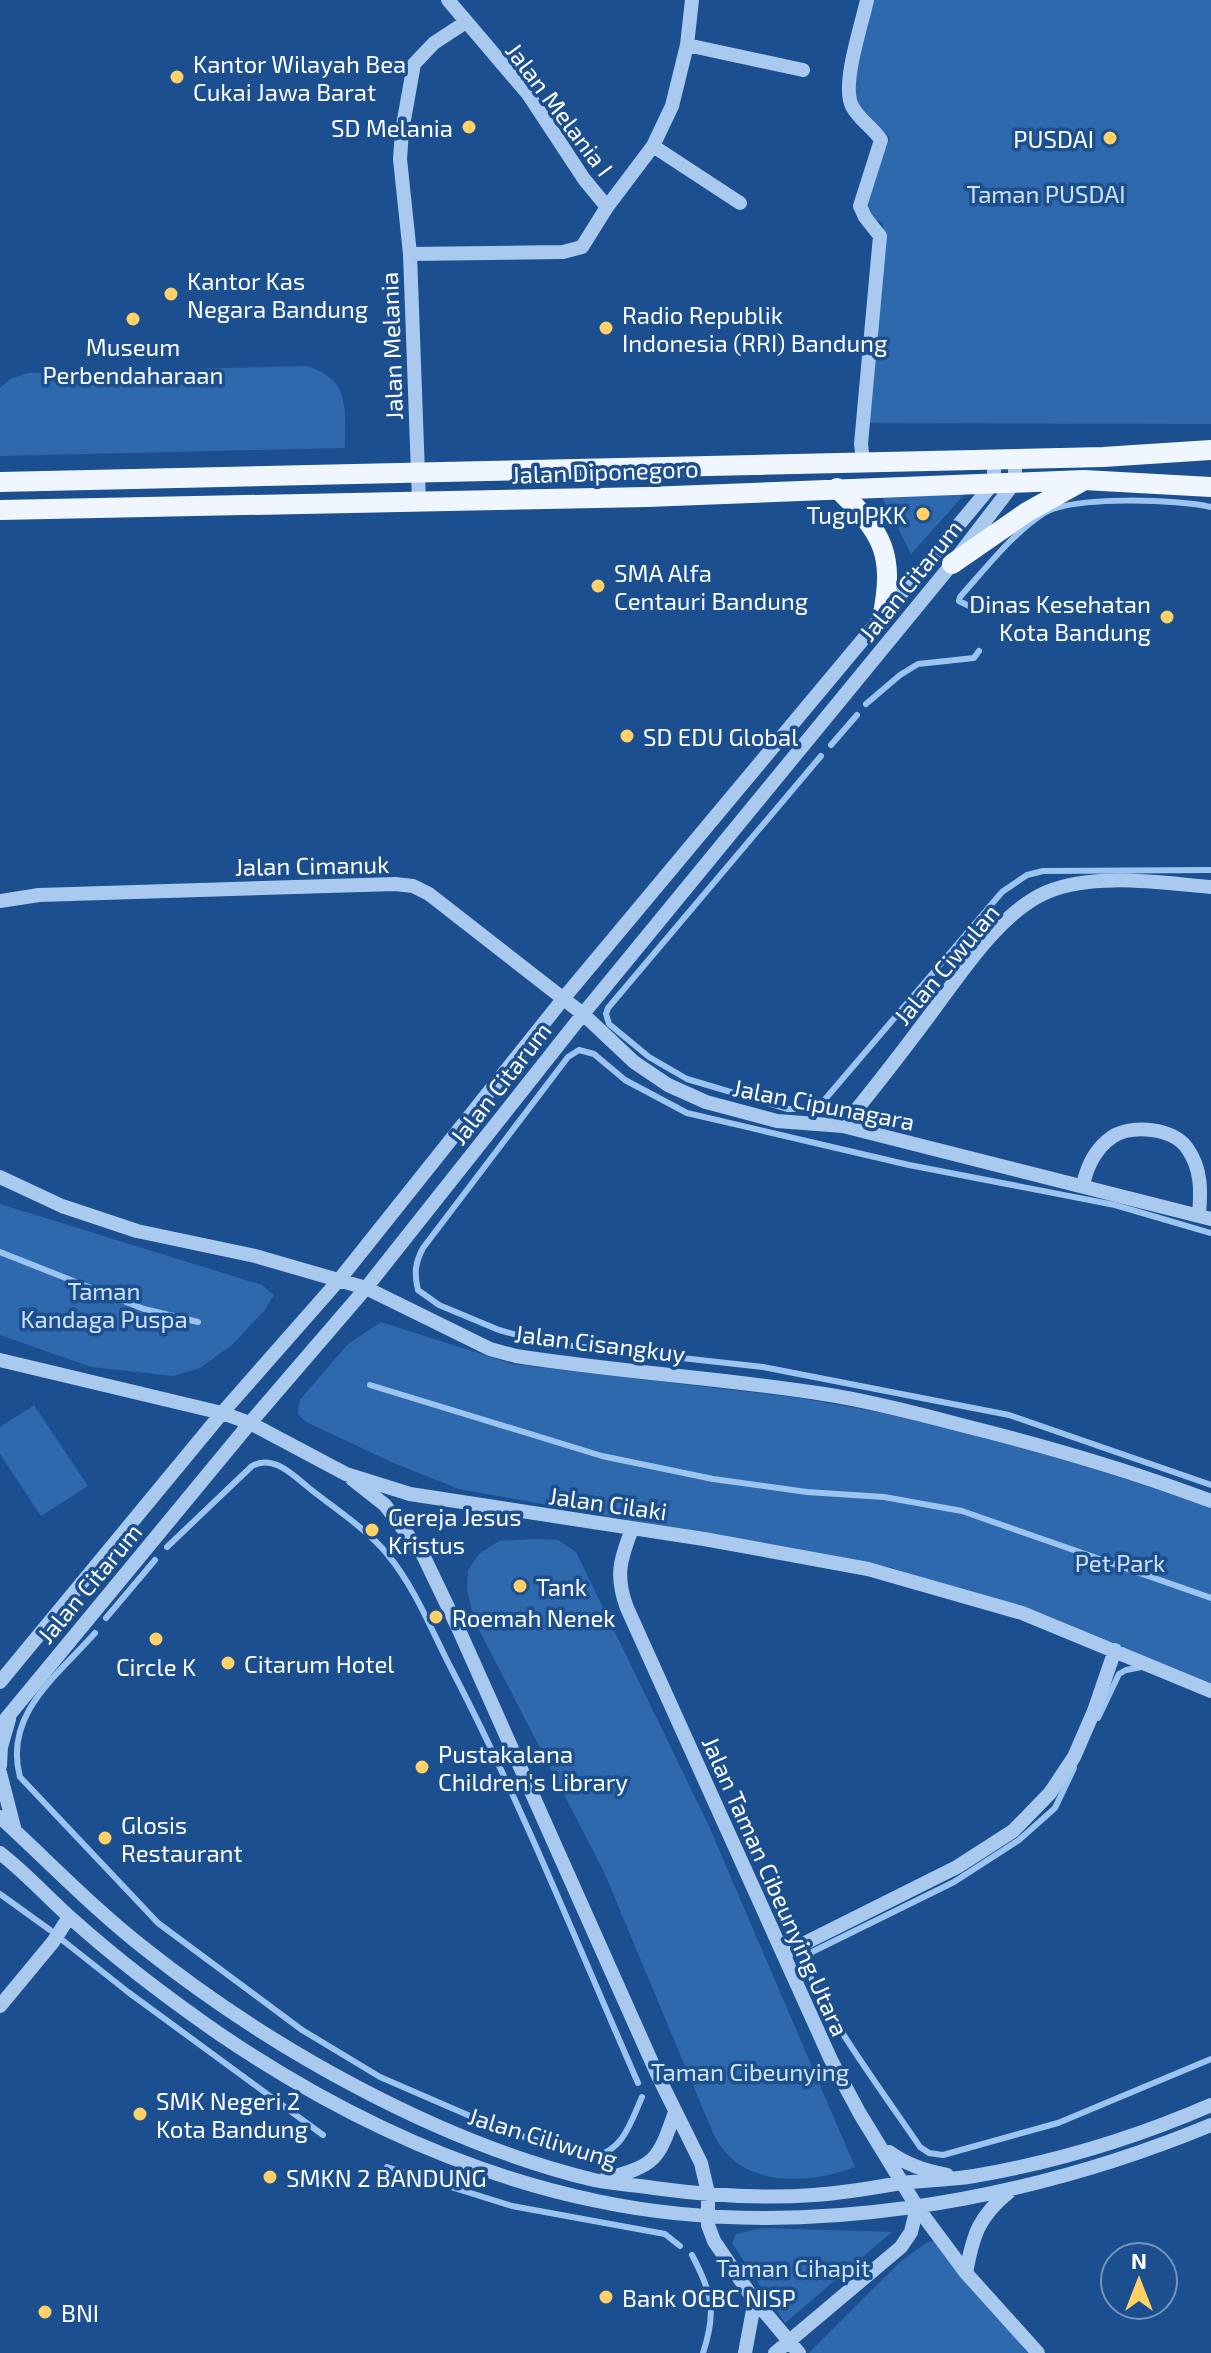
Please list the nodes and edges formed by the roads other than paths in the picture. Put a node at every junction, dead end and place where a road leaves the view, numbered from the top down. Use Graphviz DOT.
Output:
graph roads {
  1 [pos="448,0"];
  2 [pos="692,0"];
  3 [pos="867,0"];
  4 [pos="466,22"];
  5 [pos="687,45"];
  6 [pos="803,70"];
  7 [pos="653,146"];
  8 [pos="740,203"];
  9 [pos="607,207"];
  10 [pos="410,254"];
  11 [pos="1211,450"];
  12 [pos="1015,458"];
  13 [pos="994,459"];
  14 [pos="863,461"];
  15 [pos="418,472"];
  16 [pos="1084,480"];
  17 [pos="0,482"];
  18 [pos="994,482"];
  19 [pos="1015,482"];
  20 [pos="1211,487"];
  21 [pos="837,488"];
  22 [pos="419,501"];
  23 [pos="0,510"];
  24 [pos="952,564"];
  25 [pos="882,619"];
  26 [pos="721,811"];
  27 [pos="738,826"];
  28 [pos="1211,887"];
  29 [pos="0,901"];
  30 [pos="563,999"];
  31 [pos="583,1014"];
  32 [pos="843,1126"];
  33 [pos="0,1177"];
  34 [pos="1083,1185"];
  35 [pos="1205,1217"];
  36 [pos="339,1280"];
  37 [pos="366,1288"];
  38 [pos="0,1360"];
  39 [pos="222,1413"];
  40 [pos="250,1423"];
  41 [pos="346,1474"];
  42 [pos="1211,1501"];
  43 [pos="632,1529"];
  44 [pos="1115,1650"];
  45 [pos="1,1680"];
  46 [pos="1211,1691"];
  47 [pos="11,1711"];
  48 [pos="0,1726"];
  49 [pos="0,1766"];
  50 [pos="0,1773"];
  51 [pos="0,1817"];
  52 [pos="15,1831"];
  53 [pos="1,1854"];
  54 [pos="69,1917"];
  55 [pos="783,1954"];
  56 [pos="0,2006"];
  57 [pos="238,2014"];
  58 [pos="223,2036"];
  59 [pos="1211,2105"];
  60 [pos="675,2112"];
  61 [pos="1211,2125"];
  62 [pos="882,2146"];
  63 [pos="973,2176"];
  64 [pos="597,2181"];
  65 [pos="904,2183"];
  66 [pos="1014,2188"];
  67 [pos="708,2193"];
  68 [pos="917,2207"];
  69 [pos="708,2215"];
  70 [pos="966,2273"];
  71 [pos="752,2297"];
  72 [pos="794,2348"];
  73 [pos="745,2353"];
  74 [pos="775,2353"];
  75 [pos="1038,2353"];
  1 -- 4 [label="street, Jalan Melania I"];
  2 -- 5 [label="street, Jalan Melania"];
  3 -- 14 [label="street"];
  4 -- 9 [label="street, Jalan Melania I"];
  4 -- 10 [label="street"];
  5 -- 6 [label="street"];
  5 -- 7 [label="street, Jalan Melania"];
  7 -- 8 [label="street"];
  7 -- 9 [label="street, Jalan Melania"];
  9 -- 10 [label="street, Jalan Melania"];
  10 -- 15 [label="street, Jalan Melania"];
  11 -- 12 [label="main road, Jalan Diponegoro"];
  12 -- 13 [label="main road, Jalan Diponegoro"];
  12 -- 19 [label="street"];
  13 -- 14 [label="main road, Jalan Diponegoro"];
  13 -- 18 [label="street"];
  14 -- 15 [label="main road, Jalan Diponegoro"];
  15 -- 17 [label="main road, Jalan Diponegoro"];
  15 -- 22 [label="street, Jalan Melania"];
  16 -- 19 [label="main road, Jalan Diponegoro"];
  16 -- 20 [label="main road, Jalan Diponegoro"];
  16 -- 24 [label="main road"];
  18 -- 19 [label="main road, Jalan Diponegoro"];
  18 -- 21 [label="main road, Jalan Diponegoro"];
  18 -- 25 [label="street, Jalan Citarum"];
  19 -- 24 [label="street, Jalan Citarum"];
  21 -- 22 [label="main road, Jalan Diponegoro"];
  21 -- 25 [label="main road"];
  22 -- 23 [label="main road, Jalan Diponegoro"];
  24 -- 27 [label="street, Jalan Citarum"];
  25 -- 26 [label="street, Jalan Citarum"];
  26 -- 27 [label="street"];
  26 -- 30 [label="street, Jalan Citarum"];
  27 -- 31 [label="street, Jalan Citarum"];
  28 -- 32 [label="street, Jalan Ciwulan"];
  29 -- 30 [label="street, Jalan Cimanuk"];
  30 -- 31 [label="street, Jalan Cimanuk"];
  30 -- 36 [label="street, Jalan Citarum"];
  31 -- 32 [label="street, Jalan Cipunagara"];
  31 -- 37 [label="street, Jalan Citarum"];
  32 -- 34 [label="street, Jalan Cipunagara"];
  33 -- 36 [label="street, Jalan Cisangkuy"];
  34 -- 35 [label="street, Jalan Cipunagara"];
  34 -- 35 [label="street, Jalan Cipunagara"];
  36 -- 37 [label="street, Jalan Cisangkuy"];
  36 -- 39 [label="street, Jalan Citarum"];
  37 -- 40 [label="street, Jalan Citarum"];
  37 -- 42 [label="street, Jalan Cisangkuy"];
  38 -- 39 [label="street, Jalan Cilaki"];
  39 -- 40 [label="street, Jalan Cilaki"];
  39 -- 45 [label="street, Jalan Citarum"];
  40 -- 41 [label="street, Jalan Cilaki"];
  40 -- 47 [label="street, Jalan Citarum"];
  41 -- 43 [label="street, Jalan Cilaki"];
  41 -- 60 [label="street"];
  43 -- 44 [label="street, Jalan Cilaki"];
  43 -- 55 [label="street, Jalan Taman Cibeunying Utara"];
  44 -- 46 [label="street, Jalan Cilaki"];
  44 -- 55 [label="street"];
  47 -- 48 [label="street, Jalan Citarum"];
  47 -- 49 [label="street"];
  50 -- 52 [label="street"];
  51 -- 52 [label="street, Jalan Ciliwung"];
  52 -- 57 [label="street, Jalan Ciliwung"];
  53 -- 54 [label="street, Jalan Ciliwung"];
  54 -- 56 [label="street"];
  54 -- 58 [label="street, Jalan Ciliwung"];
  55 -- 62 [label="street, Jalan Taman Cibeunying Utara"];
  57 -- 58 [label="street"];
  57 -- 64 [label="street, Jalan Ciliwung"];
  58 -- 69 [label="street, Jalan Ciliwung"];
  59 -- 63 [label="street, Jalan Ciliwung"];
  60 -- 64 [label="street"];
  60 -- 67 [label="street"];
  61 -- 66 [label="street, Jalan Ciliwung"];
  62 -- 63 [label="street"];
  62 -- 65 [label="street, Jalan Taman Cibeunying Utara"];
  63 -- 65 [label="street, Jalan Ciliwung"];
  64 -- 67 [label="street, Jalan Ciliwung"];
  65 -- 67 [label="street, Jalan Ciliwung"];
  65 -- 68 [label="street, Jalan Taman Cibeunying Utara"];
  66 -- 68 [label="street, Jalan Ciliwung"];
  66 -- 70 [label="street"];
  67 -- 69 [label="street"];
  68 -- 69 [label="street, Jalan Ciliwung"];
  68 -- 70 [label="street, Jalan Taman Cibeunying Utara"];
  68 -- 72 [label="street"];
  69 -- 71 [label="street"];
  70 -- 75 [label="street, Jalan Taman Cibeunying Utara"];
  71 -- 72 [label="street"];
  71 -- 73 [label="street"];
  72 -- 74 [label="street"];
}
